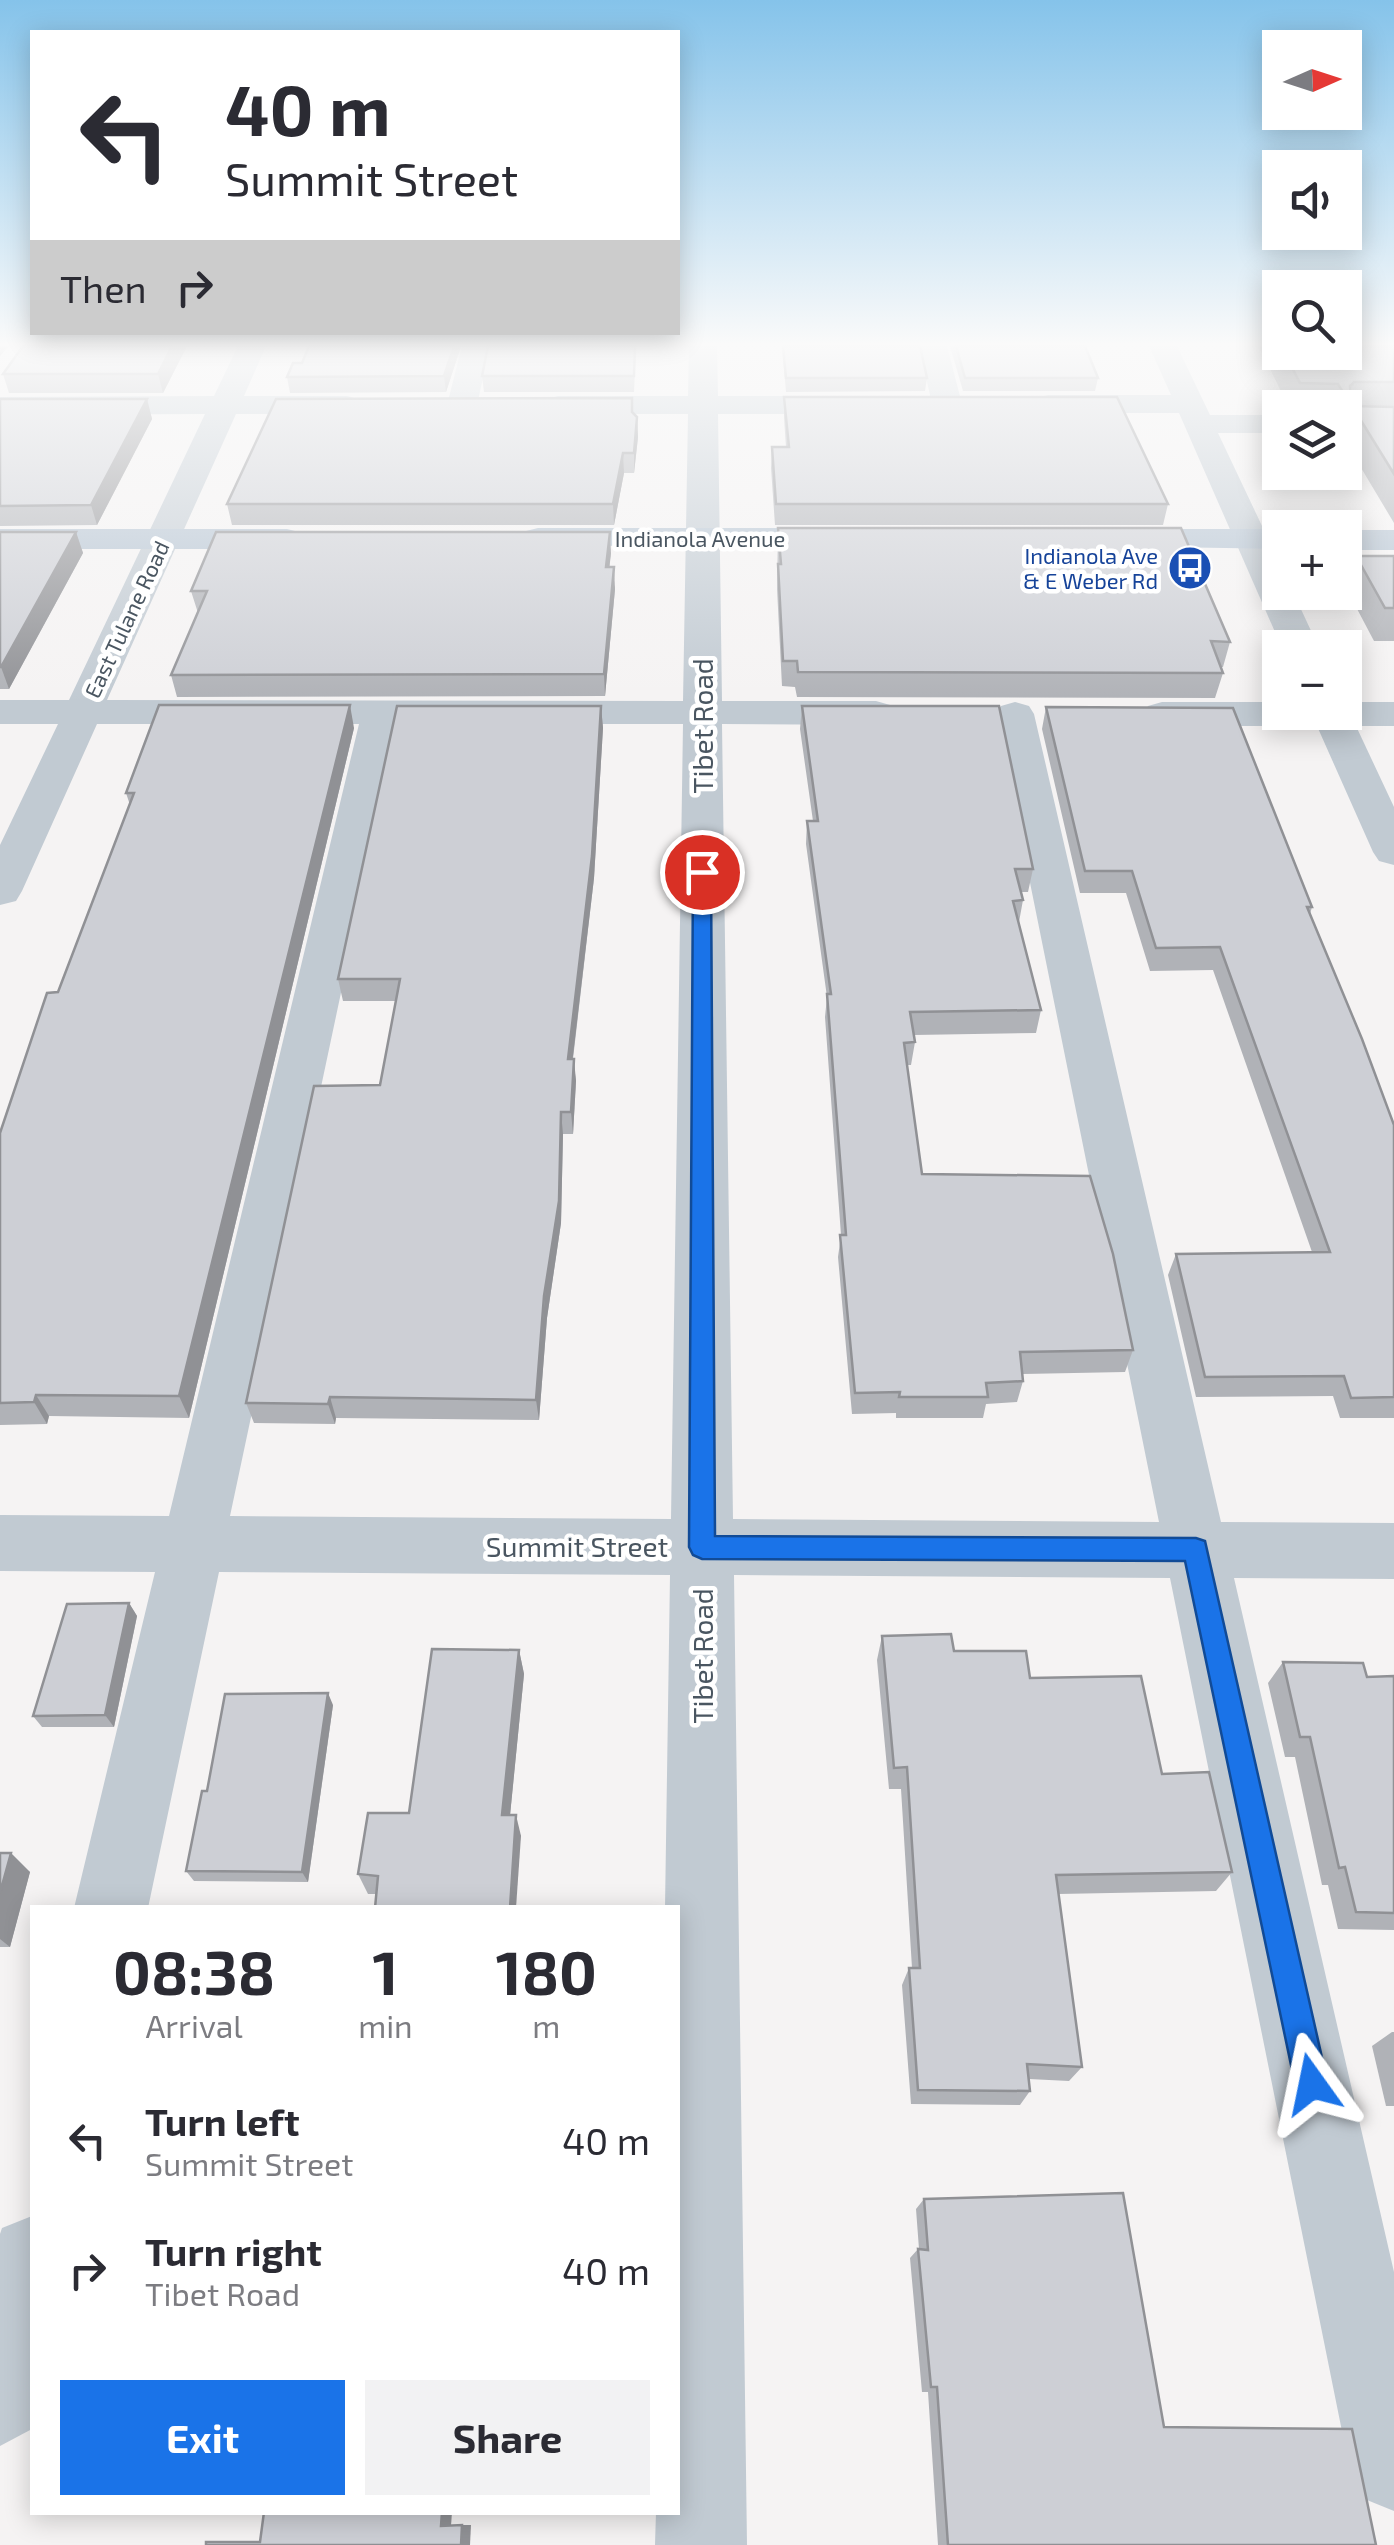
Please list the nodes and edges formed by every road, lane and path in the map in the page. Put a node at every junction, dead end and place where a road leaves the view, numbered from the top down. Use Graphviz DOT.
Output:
graph roads {
  1 [pos="197,465"];
  2 [pos="702,465"];
  3 [pos="1223,465"];
  4 [pos="1262,532"];
  5 [pos="163,538"];
  6 [pos="317,538"];
  7 [pos="512,538"];
  8 [pos="703,538"];
  9 [pos="876,538"];
  10 [pos="0,539"];
  11 [pos="1073,539"];
  12 [pos="1262,539"];
  13 [pos="1362,540"];
  14 [pos="1394,540"];
  15 [pos="0,712"];
  16 [pos="82,713"];
  17 [pos="382,713"];
  18 [pos="702,713"];
  19 [pos="1262,713"];
  20 [pos="1362,713"];
  21 [pos="916,714"];
  22 [pos="1015,714"];
  23 [pos="1130,714"];
  24 [pos="1394,714"];
  25 [pos="1339,730"];
  26 [pos="1394,852"];
  27 [pos="0,892"];
  28 [pos="0,1543"];
  29 [pos="194,1544"];
  30 [pos="702,1547"];
  31 [pos="1196,1550"];
  32 [pos="1394,1551"];
  33 [pos="113,1905"];
  34 [pos="30,2267"];
  35 [pos="0,2402"];
  36 [pos="1394,2466"];
  37 [pos="701,2545"];
  1 -- 5 [label="street, East Tulane Road"];
  2 -- 8 [label="street, Tibet Road"];
  3 -- 4 [label="street"];
  5 -- 6 [label="main road"];
  5 -- 10 [label="main road"];
  5 -- 16 [label="street, East Tulane Road"];
  7 -- 8 [label="main road, Indianola Avenue"];
  8 -- 9 [label="main road, Indianola Avenue"];
  8 -- 18 [label="street, Tibet Road"];
  11 -- 12 [label="main road"];
  13 -- 14 [label="main road"];
  15 -- 16 [label="street"];
  16 -- 17 [label="street"];
  16 -- 27 [label="street, East Tulane Road"];
  17 -- 18 [label="street"];
  17 -- 29 [label="street"];
  18 -- 21 [label="street"];
  18 -- 30 [label="street, Tibet Road"];
  19 -- 23 [label="street"];
  20 -- 24 [label="street"];
  22 -- 31 [label="street"];
  25 -- 26 [label="street"];
  28 -- 29 [label="street, Summit Street"];
  29 -- 30 [label="street, Summit Street"];
  29 -- 33 [label="street"];
  30 -- 31 [label="street, Summit Street"];
  30 -- 37 [label="street, Tibet Road"];
  31 -- 32 [label="street, Summit Street"];
  31 -- 36 [label="street"];
  34 -- 35 [label="street"];
}
